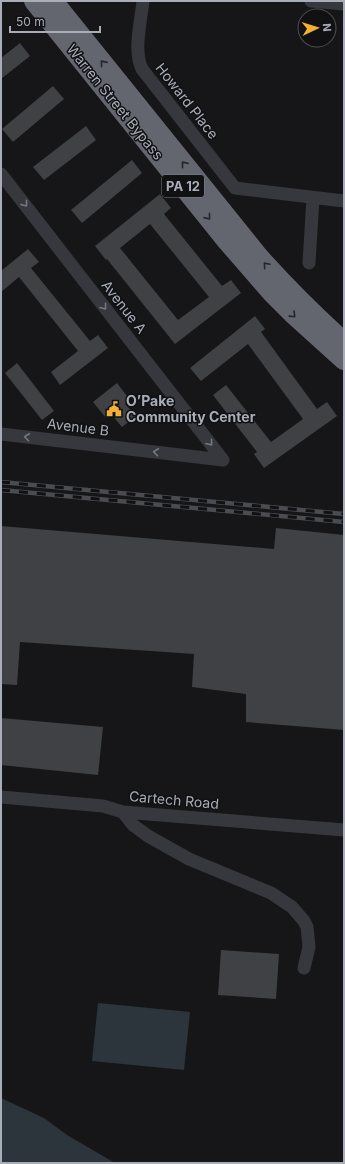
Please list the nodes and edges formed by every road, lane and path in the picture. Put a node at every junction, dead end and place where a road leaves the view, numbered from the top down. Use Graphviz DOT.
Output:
graph roads {
  1 [pos="34,1"];
  2 [pos="53,1"];
  3 [pos="143,1"];
  4 [pos="311,1"];
  5 [pos="344,4"];
  6 [pos="1,174"];
  7 [pos="313,198"];
  8 [pos="344,201"];
  9 [pos="309,263"];
  10 [pos="344,342"];
  11 [pos="344,360"];
  12 [pos="1,434"];
  13 [pos="223,460"];
  14 [pos="1,797"];
  15 [pos="123,812"];
  16 [pos="344,830"];
  17 [pos="304,968"];
  1 -- 11 [label="highway, Warren Street Bypass / PA 12, one-way"];
  10 -- 2 [label="highway, Warren Street Bypass / PA 12, one-way"];
  3 -- 7 [label="street, Howard Place"];
  4 -- 5 [label="street"];
  6 -- 13 [label="street, Avenue A, one-way"];
  7 -- 8 [label="street"];
  7 -- 9 [label="street"];
  13 -- 12 [label="street, Avenue B, one-way"];
  14 -- 15 [label="street, Cartech Road"];
  15 -- 16 [label="street, Cartech Road"];
  15 -- 17 [label="street"];
}
